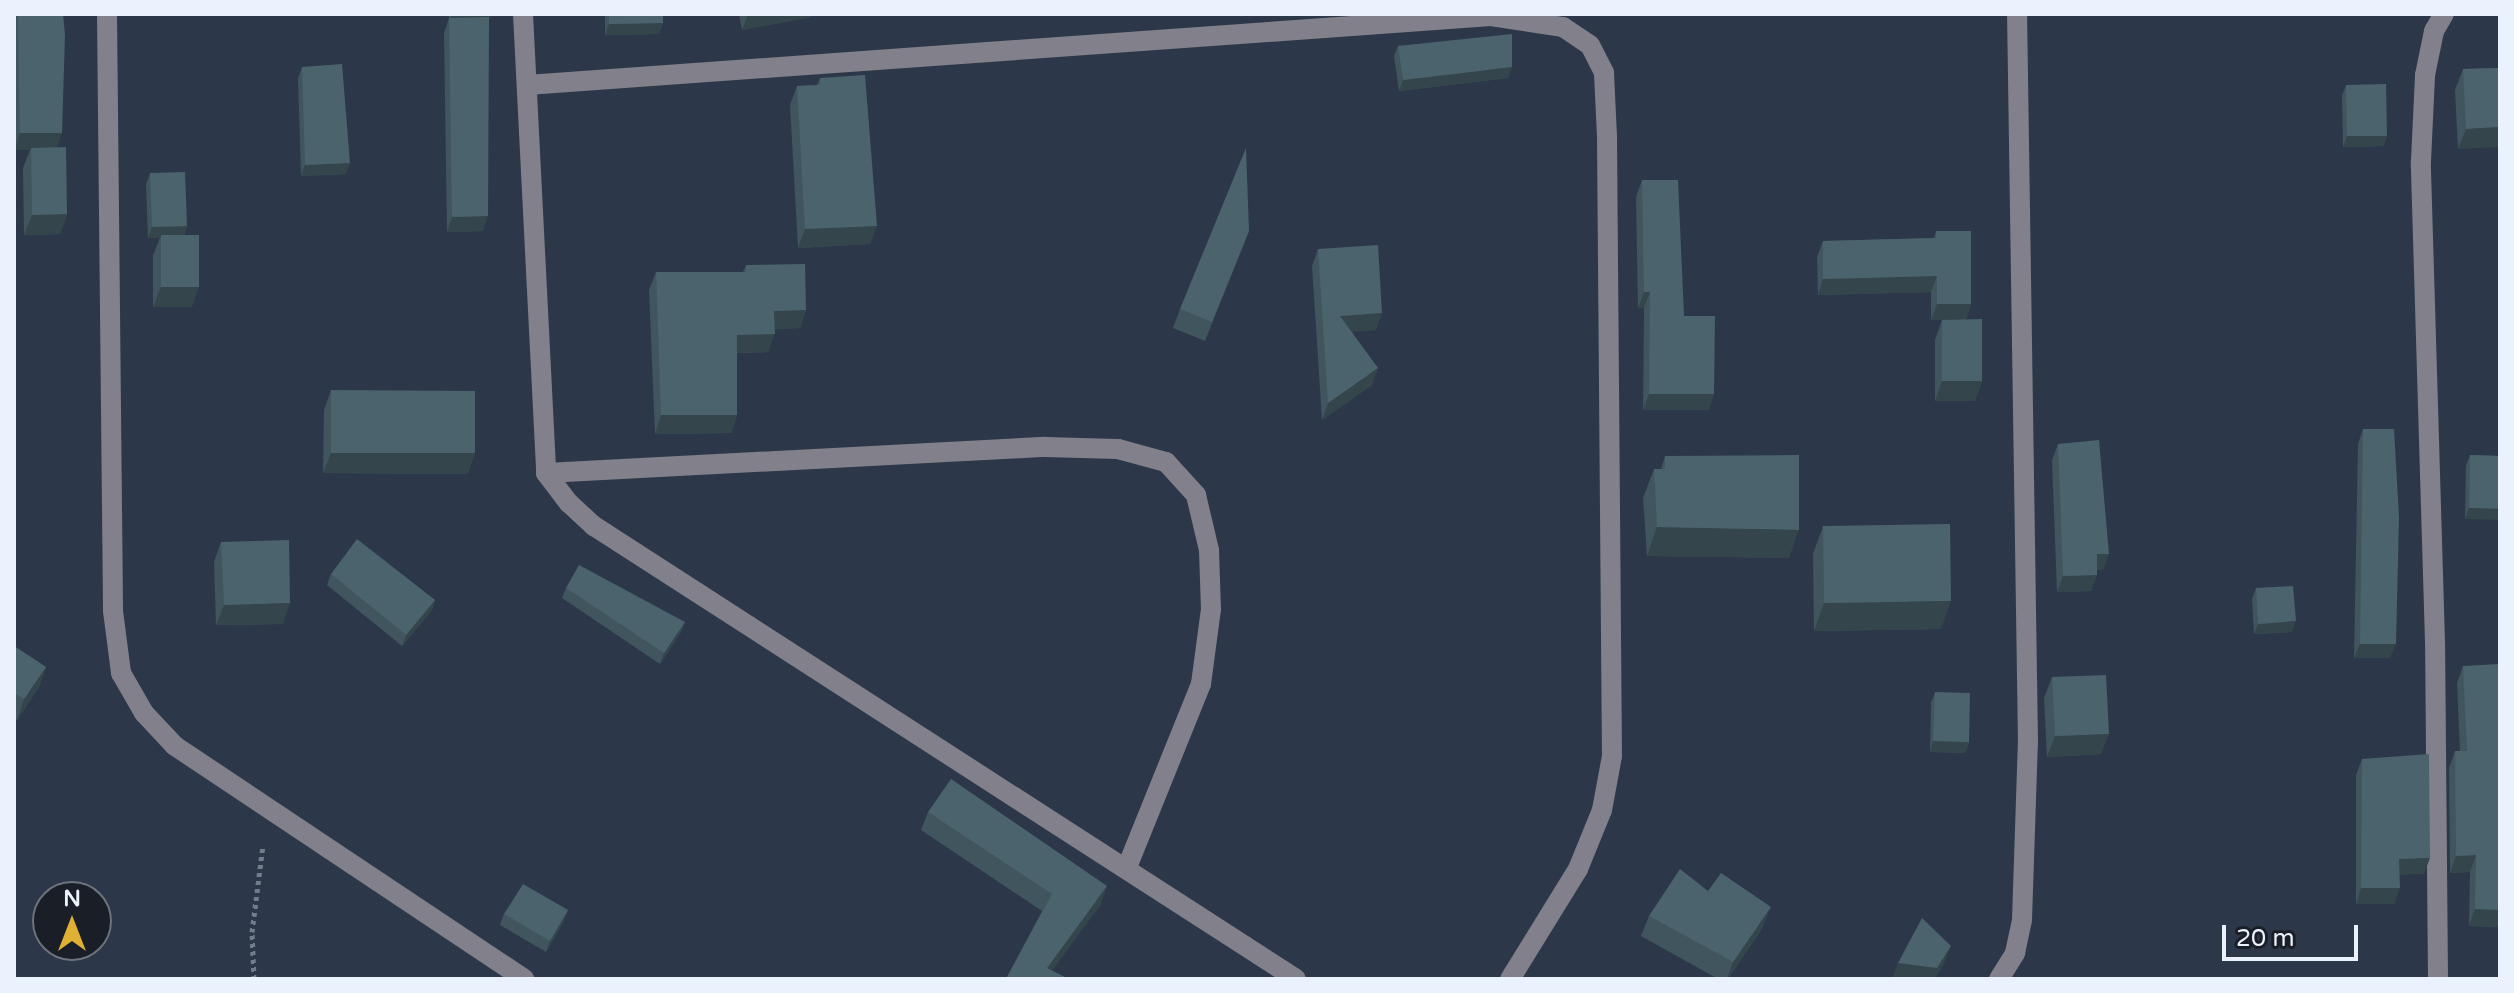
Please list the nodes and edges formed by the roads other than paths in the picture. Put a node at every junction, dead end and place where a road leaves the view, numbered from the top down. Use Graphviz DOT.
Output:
graph roads {
  1 [pos="107,14"];
  2 [pos="523,14"];
  3 [pos="2017,14"];
  4 [pos="2444,14"];
  5 [pos="527,85"];
  6 [pos="546,473"];
  7 [pos="1127,867"];
  8 [pos="524,979"];
  9 [pos="1296,979"];
  10 [pos="1510,979"];
  11 [pos="1999,979"];
  12 [pos="2438,979"];
  1 -- 8 [label="street"];
  2 -- 5 [label="street"];
  3 -- 11 [label="street"];
  4 -- 12 [label="street"];
  5 -- 6 [label="street"];
  5 -- 10 [label="street"];
  6 -- 7 [label="street"];
  6 -- 7 [label="street"];
  7 -- 9 [label="street"];
}
